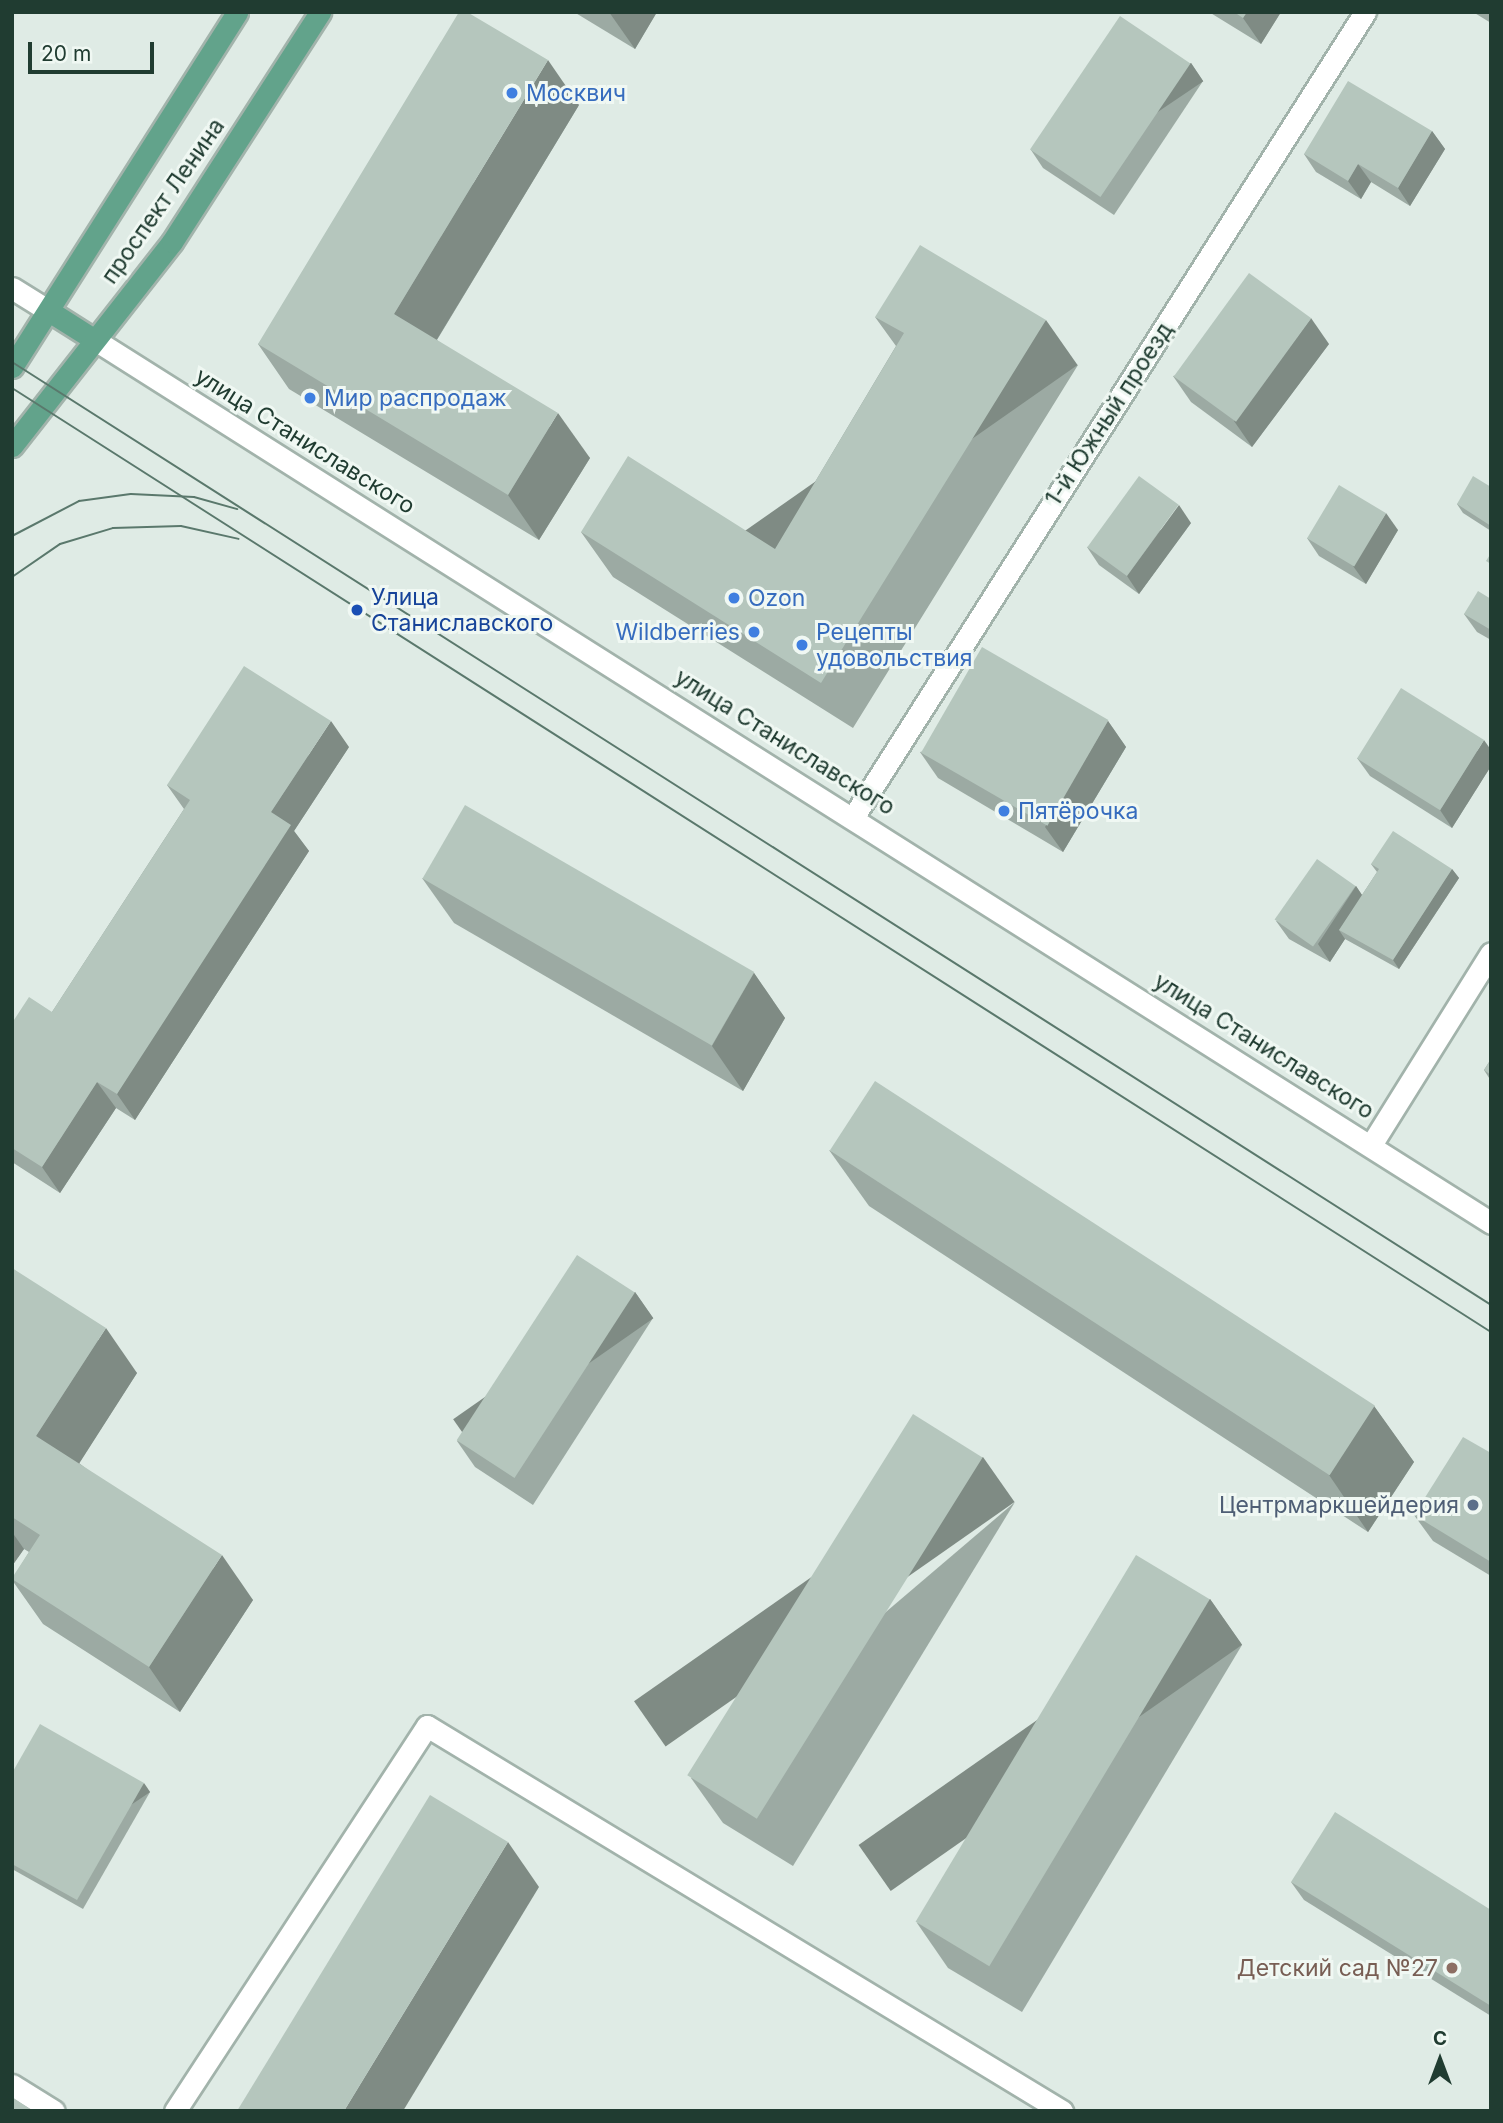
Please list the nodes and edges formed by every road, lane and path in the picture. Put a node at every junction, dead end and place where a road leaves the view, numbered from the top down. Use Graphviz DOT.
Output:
graph roads {
  1 [pos="237,12"];
  2 [pos="320,12"];
  3 [pos="1365,12"];
  4 [pos="12,288"];
  5 [pos="49,311"];
  6 [pos="95,340"];
  7 [pos="12,367"];
  8 [pos="12,446"];
  9 [pos="854,816"];
  10 [pos="1491,953"];
  11 [pos="1371,1145"];
  12 [pos="1491,1223"];
  13 [pos="12,2085"];
  14 [pos="54,2111"];
  15 [pos="175,2111"];
  16 [pos="1062,2111"];
  1 -- 5 [label="main road, проспект Ленина"];
  2 -- 6 [label="main road, проспект Ленина"];
  3 -- 9 [label="main road, 1-й Южный проезд"];
  4 -- 5 [label="main road"];
  5 -- 6 [label="main road, улица Станиславского"];
  5 -- 7 [label="main road, проспект Ленина"];
  6 -- 8 [label="main road, проспект Ленина"];
  6 -- 9 [label="main road, улица Станиславского"];
  9 -- 11 [label="main road, улица Станиславского"];
  10 -- 11 [label="main road"];
  11 -- 12 [label="main road, улица Станиславского"];
  13 -- 14 [label="main road"];
  15 -- 16 [label="main road"];
}
